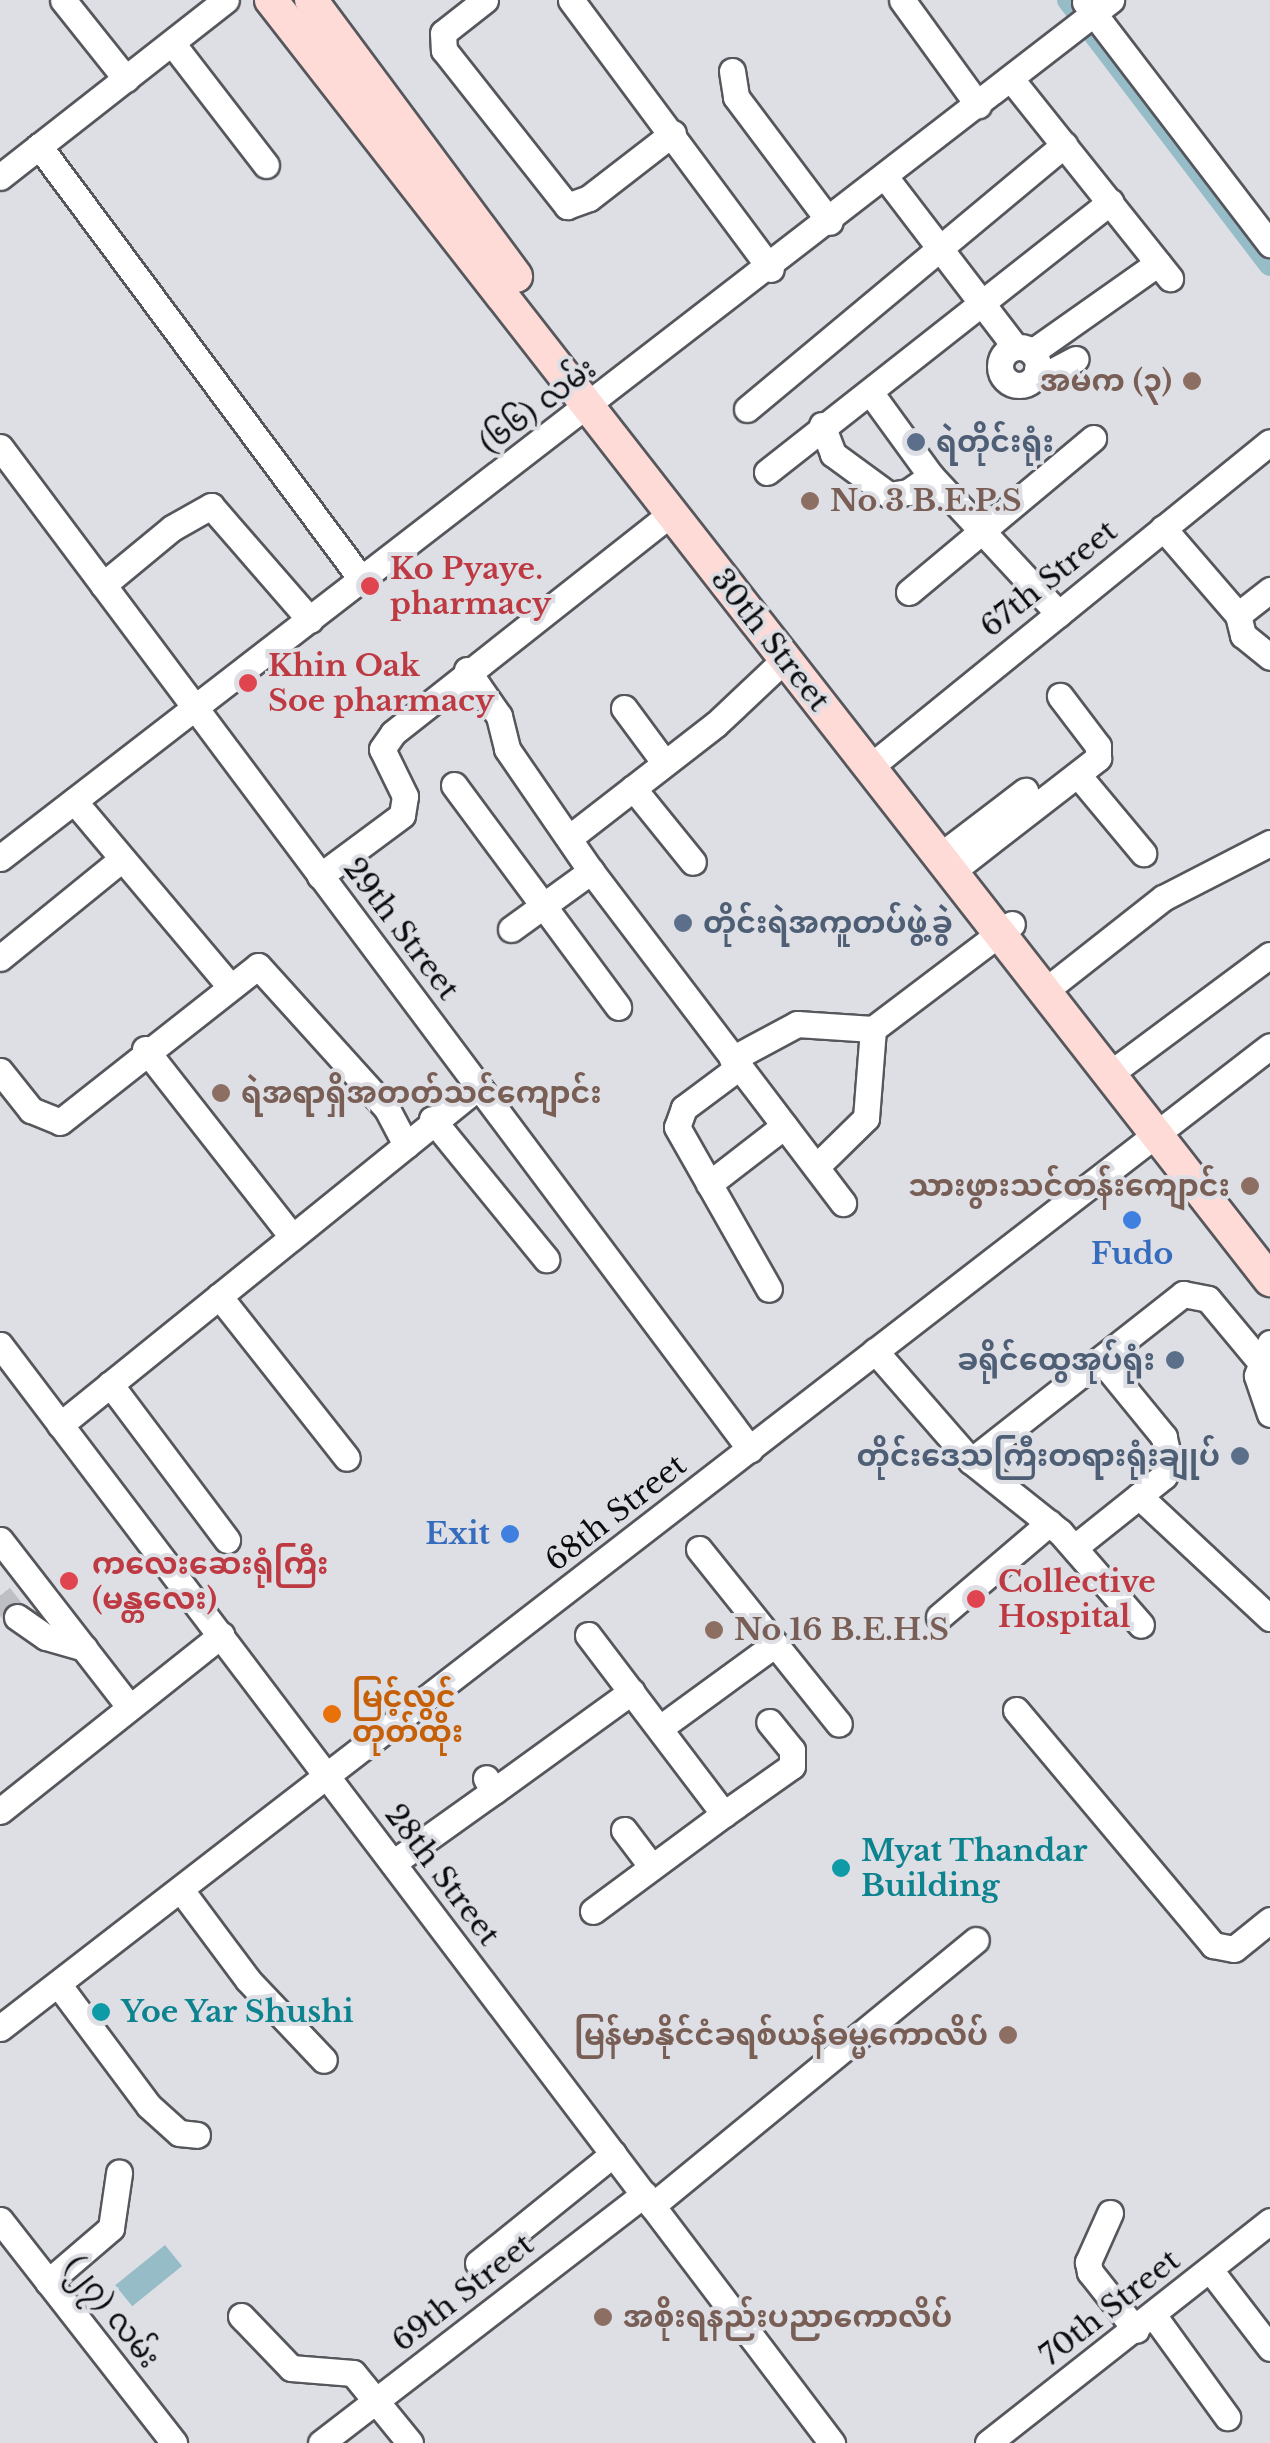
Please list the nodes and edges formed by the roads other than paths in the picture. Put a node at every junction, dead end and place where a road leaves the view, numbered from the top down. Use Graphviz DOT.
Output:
graph roads {
  1 [pos="63,0"];
  2 [pos="226,0"];
  3 [pos="271,0"];
  4 [pos="311,0"];
  5 [pos="485,0"];
  6 [pos="571,0"];
  7 [pos="902,0"];
  8 [pos="1086,15"];
  9 [pos="172,43"];
  10 [pos="732,71"];
  11 [pos="126,79"];
  12 [pos="1011,79"];
  13 [pos="978,105"];
  14 [pos="672,133"];
  15 [pos="1064,145"];
  16 [pos="39,146"];
  17 [pos="266,164"];
  18 [pos="425,174"];
  19 [pos="0,177"];
  20 [pos="886,178"];
  21 [pos="1110,202"];
  22 [pos="830,222"];
  23 [pos="1270,244"];
  24 [pos="942,249"];
  25 [pos="771,269"];
  26 [pos="984,304"];
  27 [pos="1028,356"];
  28 [pos="1075,359"];
  29 [pos="870,392"];
  30 [pos="598,401"];
  31 [pos="747,409"];
  32 [pos="822,426"];
  33 [pos="1093,438"];
  34 [pos="1270,442"];
  35 [pos="0,448"];
  36 [pos="766,472"];
  37 [pos="931,476"];
  38 [pos="673,512"];
  39 [pos="984,528"];
  40 [pos="1163,528"];
  41 [pos="362,580"];
  42 [pos="104,586"];
  43 [pos="1270,590"];
  44 [pos="908,592"];
  45 [pos="1059,614"];
  46 [pos="1238,615"];
  47 [pos="310,620"];
  48 [pos="1270,657"];
  49 [pos="784,660"];
  50 [pos="468,670"];
  51 [pos="1060,696"];
  52 [pos="195,708"];
  53 [pos="624,708"];
  54 [pos="664,762"];
  55 [pos="876,762"];
  56 [pos="1078,774"];
  57 [pos="454,785"];
  58 [pos="633,788"];
  59 [pos="1024,791"];
  60 [pos="74,801"];
  61 [pos="569,838"];
  62 [pos="1270,843"];
  63 [pos="958,854"];
  64 [pos="1143,854"];
  65 [pos="0,858"];
  66 [pos="122,858"];
  67 [pos="692,862"];
  68 [pos="590,871"];
  69 [pos="320,876"];
  70 [pos="542,906"];
  71 [pos="1006,928"];
  72 [pos="511,929"];
  73 [pos="1270,955"];
  74 [pos="0,958"];
  75 [pos="228,985"];
  76 [pos="1050,987"];
  77 [pos="618,1007"];
  78 [pos="873,1028"];
  79 [pos="1270,1046"];
  80 [pos="145,1049"];
  81 [pos="736,1063"];
  82 [pos="1119,1068"];
  83 [pos="0,1071"];
  84 [pos="478,1087"];
  85 [pos="432,1119"];
  86 [pos="784,1126"];
  87 [pos="1161,1132"];
  88 [pos="406,1145"];
  89 [pos="816,1167"];
  90 [pos="709,1184"];
  91 [pos="843,1202"];
  92 [pos="290,1234"];
  93 [pos="1259,1243"];
  94 [pos="546,1259"];
  95 [pos="1270,1280"];
  96 [pos="769,1290"];
  97 [pos="219,1296"];
  98 [pos="0,1346"];
  99 [pos="1264,1351"];
  100 [pos="874,1352"];
  101 [pos="1101,1360"];
  102 [pos="110,1384"];
  103 [pos="1270,1414"];
  104 [pos="60,1424"];
  105 [pos="750,1450"];
  106 [pos="348,1458"];
  107 [pos="971,1461"];
  108 [pos="1140,1496"];
  109 [pos="1048,1522"];
  110 [pos="0,1540"];
  111 [pos="227,1540"];
  112 [pos="1075,1547"];
  113 [pos="699,1549"];
  114 [pos="17,1617"];
  115 [pos="939,1617"];
  116 [pos="1270,1618"];
  117 [pos="1141,1624"];
  118 [pos="221,1635"];
  119 [pos="588,1635"];
  120 [pos="775,1644"];
  121 [pos="84,1648"];
  122 [pos="632,1691"];
  123 [pos="128,1705"];
  124 [pos="1016,1710"];
  125 [pos="769,1722"];
  126 [pos="839,1724"];
  127 [pos="660,1728"];
  128 [pos="328,1778"];
  129 [pos="0,1811"];
  130 [pos="724,1814"];
  131 [pos="624,1830"];
  132 [pos="393,1864"];
  133 [pos="652,1867"];
  134 [pos="182,1890"];
  135 [pos="593,1911"];
  136 [pos="1270,1920"];
  137 [pos="976,1940"];
  138 [pos="58,1984"];
  139 [pos="0,2028"];
  140 [pos="324,2060"];
  141 [pos="198,2135"];
  142 [pos="613,2154"];
  143 [pos="119,2173"];
  144 [pos="648,2200"];
  145 [pos="1110,2213"];
  146 [pos="0,2220"];
  147 [pos="1270,2221"];
  148 [pos="478,2263"];
  149 [pos="1212,2271"];
  150 [pos="48,2282"];
  151 [pos="241,2316"];
  152 [pos="1145,2323"];
  153 [pos="1270,2348"];
  154 [pos="376,2402"];
  155 [pos="1227,2416"];
  156 [pos="174,2443"];
  157 [pos="321,2443"];
  158 [pos="410,2443"];
  159 [pos="832,2443"];
  160 [pos="988,2443"];
  1 -- 11 [label="street"];
  2 -- 9 [label="street"];
  3 -- 18 [label="main road, 30th Street"];
  4 -- 18 [label="main road, 30th Street"];
  5 -- 14 [label="street"];
  6 -- 14 [label="street"];
  7 -- 13 [label="street"];
  8 -- 12 [label="street, (၆၆) လမ်း"];
  8 -- 23 [label="street"];
  9 -- 11 [label="street"];
  9 -- 17 [label="street"];
  10 -- 22 [label="street"];
  11 -- 16 [label="street"];
  12 -- 13 [label="street, (၆၆) လမ်း"];
  12 -- 15 [label="street"];
  13 -- 20 [label="street, (၆၆) လမ်း"];
  14 -- 25 [label="street"];
  15 -- 21 [label="street"];
  15 -- 24 [label="street"];
  16 -- 19 [label="street"];
  16 -- 41 [label="street"];
  18 -- 30 [label="main road, 30th Street"];
  20 -- 22 [label="street, (၆၆) လမ်း"];
  20 -- 24 [label="street"];
  21 -- 26 [label="street"];
  21 -- 27 [label="street"];
  22 -- 25 [label="street, (၆၆) လမ်း"];
  24 -- 26 [label="street"];
  24 -- 31 [label="street"];
  25 -- 30 [label="street, (၆၆) လမ်း"];
  26 -- 27 [label="street"];
  26 -- 29 [label="street"];
  27 -- 28 [label="street"];
  29 -- 32 [label="street"];
  29 -- 37 [label="street"];
  30 -- 38 [label="main road, 30th Street"];
  30 -- 41 [label="street, (၆၆) လမ်း"];
  30 -- 55 [label="main road, 30th Street"];
  32 -- 36 [label="street"];
  32 -- 37 [label="street"];
  33 -- 39 [label="street"];
  34 -- 40 [label="street, 67th Street"];
  35 -- 42 [label="street, 29th Street"];
  37 -- 39 [label="street"];
  38 -- 49 [label="main road, 30th Street"];
  38 -- 50 [label="street"];
  39 -- 44 [label="street"];
  39 -- 45 [label="street"];
  40 -- 45 [label="street, 67th Street"];
  40 -- 46 [label="street"];
  41 -- 47 [label="street, (၆၆) လမ်း"];
  42 -- 47 [label="street"];
  42 -- 52 [label="street, 29th Street"];
  43 -- 46 [label="street"];
  45 -- 55 [label="street, 67th Street"];
  46 -- 48 [label="street"];
  47 -- 52 [label="street, (၆၆) လမ်း"];
  49 -- 54 [label="street"];
  49 -- 55 [label="main road, 30th Street"];
  50 -- 61 [label="street"];
  50 -- 69 [label="street"];
  51 -- 56 [label="street"];
  52 -- 60 [label="street, (၆၆) လမ်း"];
  52 -- 69 [label="street, 29th Street"];
  53 -- 54 [label="street"];
  54 -- 58 [label="street"];
  55 -- 63 [label="main road, 30th Street"];
  55 -- 71 [label="main road, 30th Street"];
  56 -- 63 [label="street"];
  56 -- 64 [label="street"];
  57 -- 70 [label="street"];
  58 -- 61 [label="street"];
  58 -- 67 [label="street"];
  59 -- 63 [label="street"];
  60 -- 65 [label="street, (၆၆) လမ်း"];
  60 -- 66 [label="street"];
  61 -- 68 [label="street"];
  62 -- 76 [label="street"];
  63 -- 71 [label="main road, 30th Street"];
  66 -- 74 [label="street"];
  66 -- 75 [label="street"];
  68 -- 70 [label="street"];
  68 -- 81 [label="street"];
  69 -- 84 [label="street, 29th Street"];
  70 -- 72 [label="street"];
  70 -- 77 [label="street"];
  71 -- 76 [label="main road, 30th Street"];
  71 -- 78 [label="street"];
  73 -- 82 [label="street"];
  75 -- 80 [label="street"];
  75 -- 88 [label="street"];
  76 -- 82 [label="main road, 30th Street"];
  76 -- 87 [label="main road, 30th Street"];
  78 -- 81 [label="street"];
  78 -- 89 [label="street"];
  79 -- 87 [label="street, 68th Street"];
  80 -- 83 [label="street"];
  80 -- 92 [label="street"];
  81 -- 86 [label="street"];
  81 -- 90 [label="street"];
  82 -- 87 [label="main road, 30th Street"];
  84 -- 85 [label="street"];
  84 -- 105 [label="street, 29th Street"];
  85 -- 88 [label="street"];
  85 -- 94 [label="street"];
  86 -- 89 [label="street"];
  86 -- 90 [label="street"];
  87 -- 93 [label="main road, 30th Street"];
  87 -- 100 [label="street, 68th Street"];
  88 -- 92 [label="street"];
  89 -- 91 [label="street"];
  90 -- 96 [label="street"];
  92 -- 97 [label="street"];
  93 -- 95 [label="main road, 30th Street"];
  97 -- 102 [label="street"];
  97 -- 106 [label="street"];
  98 -- 104 [label="street, 28th Street"];
  99 -- 101 [label="street"];
  99 -- 103 [label="street"];
  100 -- 105 [label="street, 68th Street"];
  100 -- 107 [label="street"];
  101 -- 107 [label="street"];
  101 -- 108 [label="street"];
  102 -- 104 [label="street"];
  102 -- 111 [label="street"];
  104 -- 118 [label="street, 28th Street"];
  105 -- 128 [label="street, 68th Street"];
  107 -- 109 [label="street"];
  108 -- 112 [label="street"];
  108 -- 116 [label="street"];
  109 -- 112 [label="street"];
  109 -- 115 [label="street"];
  110 -- 121 [label="street"];
  112 -- 117 [label="street"];
  113 -- 120 [label="street"];
  114 -- 121 [label="street"];
  118 -- 123 [label="street"];
  118 -- 128 [label="street, 28th Street"];
  119 -- 122 [label="street"];
  120 -- 126 [label="street"];
  120 -- 127 [label="street"];
  121 -- 123 [label="street"];
  122 -- 127 [label="street"];
  122 -- 132 [label="street"];
  123 -- 129 [label="street"];
  124 -- 136 [label="street"];
  125 -- 130 [label="street"];
  127 -- 130 [label="street"];
  128 -- 132 [label="street, 28th Street"];
  128 -- 134 [label="street, 68th Street"];
  130 -- 133 [label="street"];
  131 -- 133 [label="street"];
  132 -- 142 [label="street, 28th Street"];
  133 -- 135 [label="street"];
  134 -- 138 [label="street, 68th Street"];
  134 -- 140 [label="street"];
  137 -- 144 [label="street, 69th Street"];
  138 -- 139 [label="street, 68th Street"];
  138 -- 141 [label="street"];
  142 -- 144 [label="street, 28th Street"];
  142 -- 148 [label="street"];
  143 -- 150 [label="street"];
  144 -- 154 [label="street, 69th Street"];
  144 -- 159 [label="street, 28th Street"];
  145 -- 152 [label="street"];
  146 -- 150 [label="street, (၂၇) လမ်း"];
  147 -- 149 [label="street, 70th Street"];
  149 -- 152 [label="street, 70th Street"];
  149 -- 153 [label="street"];
  150 -- 156 [label="street, (၂၇) လမ်း"];
  151 -- 154 [label="street"];
  152 -- 155 [label="street"];
  152 -- 160 [label="street, 70th Street"];
  154 -- 157 [label="street, 69th Street"];
  154 -- 158 [label="street"];
}
